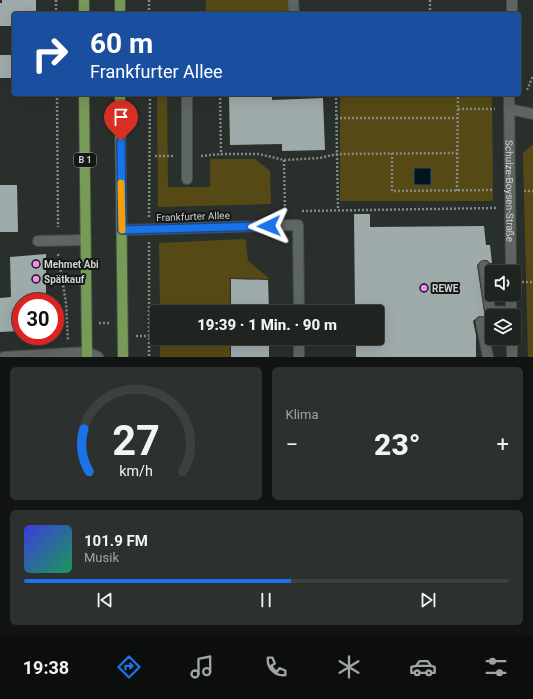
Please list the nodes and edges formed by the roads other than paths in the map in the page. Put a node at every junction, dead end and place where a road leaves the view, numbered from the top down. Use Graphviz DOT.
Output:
graph roads {
  1 [pos="84,0"];
  2 [pos="120,0"];
  3 [pos="293,0"];
  4 [pos="512,0"];
  5 [pos="84,12"];
  6 [pos="120,12"];
  7 [pos="294,12"];
  8 [pos="512,12"];
  9 [pos="84,96"];
  10 [pos="120,96"];
  11 [pos="187,96"];
  12 [pos="510,96"];
  13 [pos="509,109"];
  14 [pos="533,114"];
  15 [pos="187,179"];
  16 [pos="122,230"];
  17 [pos="86,240"];
  18 [pos="38,241"];
  19 [pos="511,265"];
  20 [pos="484,266"];
  21 [pos="299,305"];
  22 [pos="490,309"];
  23 [pos="481,322"];
  24 [pos="299,345"];
  25 [pos="512,345"];
  26 [pos="87,354"];
  27 [pos="4,357"];
  28 [pos="98,357"];
  29 [pos="123,357"];
  30 [pos="299,357"];
  31 [pos="488,357"];
  32 [pos="512,357"];
  1 -- 5 [label="main road"];
  2 -- 6 [label="main road"];
  3 -- 7 [label="street"];
  4 -- 8 [label="street"];
  9 -- 17 [label="main road, B 1"];
  10 -- 16 [label="main road"];
  11 -- 15 [label="street"];
  12 -- 13 [label="street, Schulze-Boysen-Straße"];
  13 -- 14 [label="street"];
  13 -- 19 [label="street, Schulze-Boysen-Straße"];
  16 -- 21 [label="street, Frankfurter Allee"];
  16 -- 29 [label="main road"];
  17 -- 18 [label="street"];
  17 -- 26 [label="main road, B 1"];
  20 -- 22 [label="street"];
  23 -- 31 [label="street"];
  24 -- 30 [label="street"];
  25 -- 32 [label="street"];
  26 -- 27 [label="street"];
  26 -- 28 [label="street"];
}
